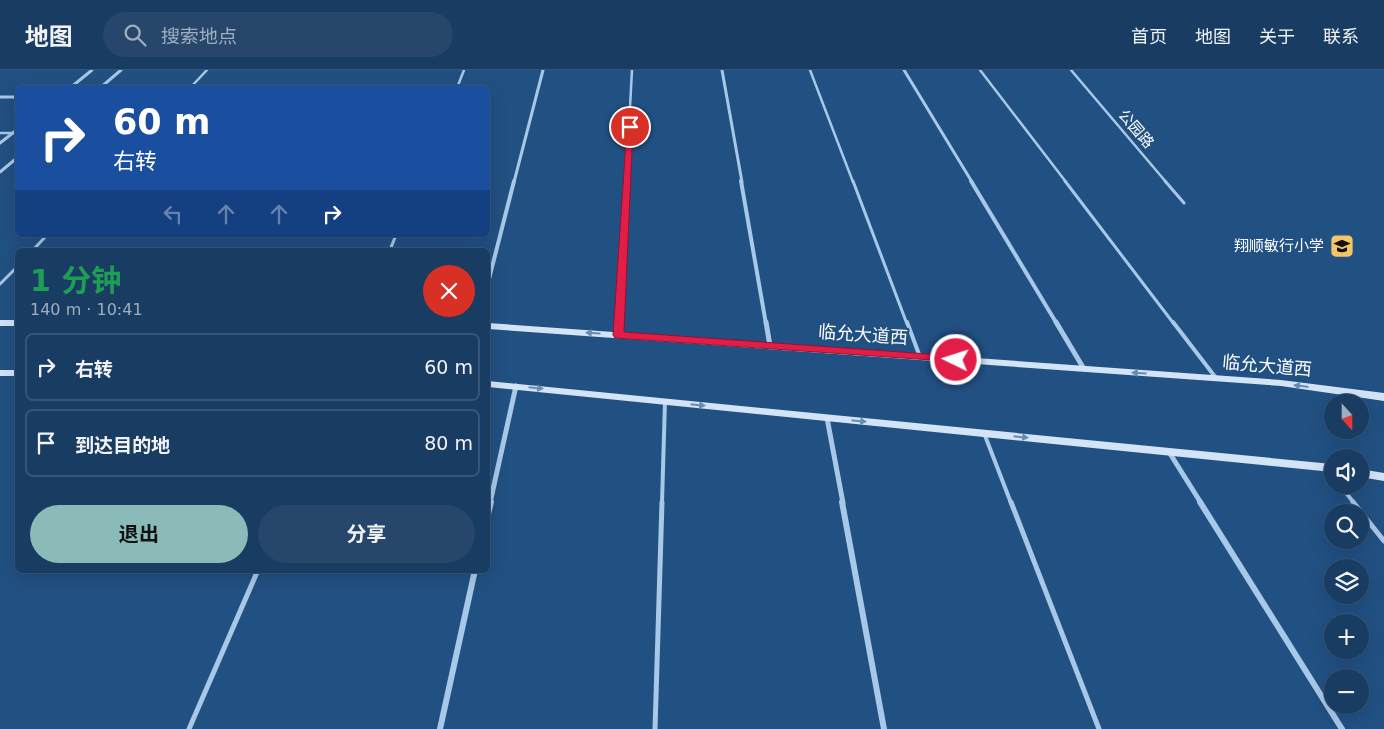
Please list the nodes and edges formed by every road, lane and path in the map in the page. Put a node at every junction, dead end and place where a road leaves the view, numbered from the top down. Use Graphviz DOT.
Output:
graph roads {
  1 [pos="92,70"];
  2 [pos="121,70"];
  3 [pos="207,70"];
  4 [pos="464,70"];
  5 [pos="542,70"];
  6 [pos="632,70"];
  7 [pos="722,70"];
  8 [pos="810,70"];
  9 [pos="904,70"];
  10 [pos="980,70"];
  11 [pos="1071,70"];
  12 [pos="74,85"];
  13 [pos="104,85"];
  14 [pos="193,85"];
  15 [pos="458,85"];
  16 [pos="0,97"];
  17 [pos="15,97"];
  18 [pos="15,132"];
  19 [pos="0,133"];
  20 [pos="15,133"];
  21 [pos="0,143"];
  22 [pos="15,160"];
  23 [pos="0,172"];
  24 [pos="1184,202"];
  25 [pos="46,237"];
  26 [pos="35,248"];
  27 [pos="15,269"];
  28 [pos="490,275"];
  29 [pos="0,284"];
  30 [pos="0,323"];
  31 [pos="15,323"];
  32 [pos="490,326"];
  33 [pos="618,335"];
  34 [pos="770,346"];
  35 [pos="920,357"];
  36 [pos="1084,369"];
  37 [pos="0,373"];
  38 [pos="15,373"];
  39 [pos="1216,378"];
  40 [pos="490,384"];
  41 [pos="516,386"];
  42 [pos="1384,397"];
  43 [pos="665,402"];
  44 [pos="827,418"];
  45 [pos="984,433"];
  46 [pos="1169,452"];
  47 [pos="1324,468"];
  48 [pos="1369,474"];
  49 [pos="1384,477"];
  50 [pos="1347,494"];
  51 [pos="490,505"];
  52 [pos="1384,541"];
  53 [pos="257,573"];
  54 [pos="474,573"];
  55 [pos="189,729"];
  56 [pos="440,729"];
  57 [pos="655,729"];
  58 [pos="884,729"];
  59 [pos="1099,729"];
  60 [pos="1342,729"];
  1 -- 12 [label="street"];
  2 -- 13 [label="street"];
  3 -- 14 [label="lane"];
  4 -- 15 [label="lane"];
  5 -- 28 [label="street"];
  6 -- 33 [label="lane"];
  7 -- 34 [label="street"];
  8 -- 35 [label="lane"];
  9 -- 36 [label="street"];
  10 -- 39 [label="lane"];
  11 -- 24 [label="lane, 公园路"];
  16 -- 17 [label="street"];
  18 -- 19 [label="lane"];
  20 -- 21 [label="street"];
  22 -- 23 [label="street"];
  25 -- 26 [label="lane"];
  27 -- 29 [label="lane"];
  30 -- 31 [label="main road"];
  33 -- 32 [label="main road, 临允大道西, one-way"];
  33 -- 34 [label="main road, 临允大道西"];
  34 -- 35 [label="main road, 临允大道西"];
  35 -- 36 [label="main road, 临允大道西"];
  39 -- 36 [label="main road, 临允大道西, one-way"];
  37 -- 38 [label="main road"];
  42 -- 39 [label="main road, 临允大道西, one-way"];
  40 -- 41 [label="main road"];
  41 -- 43 [label="main road, one-way"];
  41 -- 51 [label="street"];
  43 -- 44 [label="main road, one-way"];
  43 -- 57 [label="lane"];
  44 -- 45 [label="main road, one-way"];
  44 -- 58 [label="street"];
  45 -- 46 [label="main road, one-way"];
  45 -- 59 [label="lane"];
  46 -- 47 [label="main road"];
  46 -- 60 [label="street"];
  48 -- 49 [label="main road"];
  50 -- 52 [label="lane"];
  53 -- 55 [label="lane"];
  54 -- 56 [label="street"];
}
